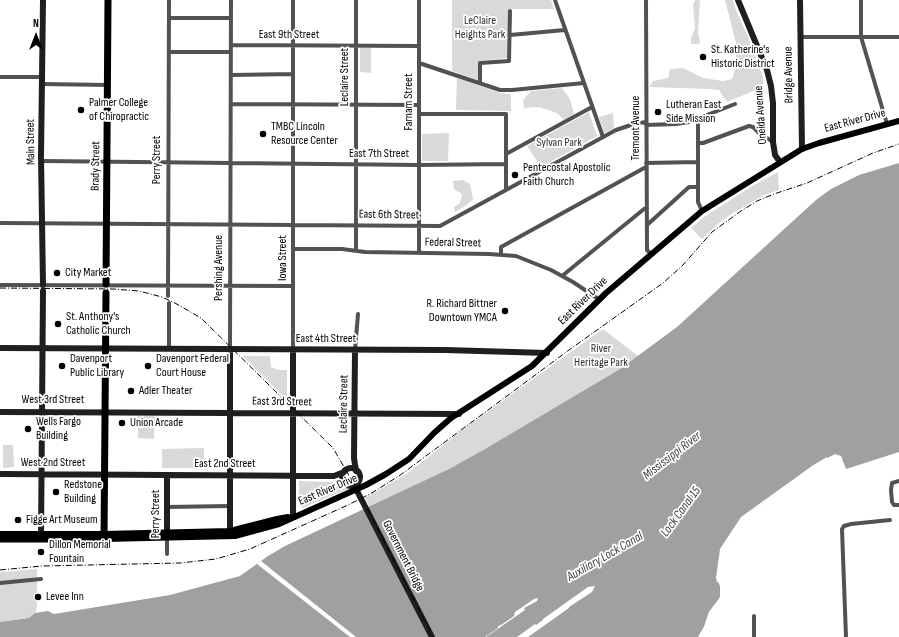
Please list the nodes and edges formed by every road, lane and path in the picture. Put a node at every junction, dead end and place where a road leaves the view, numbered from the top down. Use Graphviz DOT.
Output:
graph roads {
  1 [pos="43,0"];
  2 [pos="108,0"];
  3 [pos="169,0"];
  4 [pos="231,0"];
  5 [pos="293,0"];
  6 [pos="356,0"];
  7 [pos="419,0"];
  8 [pos="555,0"];
  9 [pos="646,0"];
  10 [pos="738,0"];
  11 [pos="800,0"];
  12 [pos="861,0"];
  13 [pos="510,11"];
  14 [pos="169,18"];
  15 [pos="231,18"];
  16 [pos="565,30"];
  17 [pos="510,36"];
  18 [pos="800,37"];
  19 [pos="861,37"];
  20 [pos="899,37"];
  21 [pos="231,45"];
  22 [pos="293,45"];
  23 [pos="356,45"];
  24 [pos="419,46"];
  25 [pos="169,52"];
  26 [pos="231,52"];
  27 [pos="419,64"];
  28 [pos="293,74"];
  29 [pos="232,75"];
  30 [pos="0,77"];
  31 [pos="42,77"];
  32 [pos="480,83"];
  33 [pos="584,83"];
  34 [pos="42,84"];
  35 [pos="108,85"];
  36 [pos="232,104"];
  37 [pos="293,104"];
  38 [pos="356,104"];
  39 [pos="735,104"];
  40 [pos="419,105"];
  41 [pos="592,107"];
  42 [pos="419,114"];
  43 [pos="698,119"];
  44 [pos="899,121"];
  45 [pos="646,123"];
  46 [pos="887,124"];
  47 [pos="603,137"];
  48 [pos="773,142"];
  49 [pos="699,143"];
  50 [pos="802,149"];
  51 [pos="506,154"];
  52 [pos="42,161"];
  53 [pos="107,162"];
  54 [pos="698,162"];
  55 [pos="780,162"];
  56 [pos="168,163"];
  57 [pos="231,163"];
  58 [pos="294,164"];
  59 [pos="356,164"];
  60 [pos="506,164"];
  61 [pos="419,165"];
  62 [pos="646,165"];
  63 [pos="698,187"];
  64 [pos="506,190"];
  65 [pos="647,208"];
  66 [pos="702,211"];
  67 [pos="0,223"];
  68 [pos="43,223"];
  69 [pos="106,224"];
  70 [pos="168,224"];
  71 [pos="230,225"];
  72 [pos="294,225"];
  73 [pos="356,225"];
  74 [pos="647,225"];
  75 [pos="419,226"];
  76 [pos="294,249"];
  77 [pos="356,250"];
  78 [pos="419,252"];
  79 [pos="501,254"];
  80 [pos="651,254"];
  81 [pos="562,276"];
  82 [pos="106,284"];
  83 [pos="0,285"];
  84 [pos="168,285"];
  85 [pos="230,285"];
  86 [pos="293,286"];
  87 [pos="43,288"];
  88 [pos="106,294"];
  89 [pos="168,296"];
  90 [pos="600,300"];
  91 [pos="168,303"];
  92 [pos="358,314"];
  93 [pos="0,348"];
  94 [pos="42,348"];
  95 [pos="106,349"];
  96 [pos="169,349"];
  97 [pos="230,350"];
  98 [pos="293,350"];
  99 [pos="355,350"];
  100 [pos="547,353"];
  101 [pos="106,411"];
  102 [pos="0,412"];
  103 [pos="41,412"];
  104 [pos="230,412"];
  105 [pos="293,413"];
  106 [pos="355,413"];
  107 [pos="459,414"];
  108 [pos="354,458"];
  109 [pos="346,470"];
  110 [pos="356,470"];
  111 [pos="0,474"];
  112 [pos="41,474"];
  113 [pos="106,474"];
  114 [pos="167,475"];
  115 [pos="230,475"];
  116 [pos="293,475"];
  117 [pos="334,476"];
  118 [pos="342,480"];
  119 [pos="899,481"];
  120 [pos="354,485"];
  121 [pos="899,505"];
  122 [pos="230,506"];
  123 [pos="167,507"];
  124 [pos="293,516"];
  125 [pos="890,520"];
  126 [pos="0,534"];
  127 [pos="230,534"];
  128 [pos="167,535"];
  129 [pos="41,537"];
  130 [pos="104,537"];
  131 [pos="0,539"];
  132 [pos="167,554"];
  133 [pos="41,579"];
  134 [pos="0,583"];
  135 [pos="754,616"];
  136 [pos="432,637"];
  137 [pos="754,637"];
  138 [pos="846,637"];
  1 -- 31 [label="street, Main Street"];
  2 -- 35 [label="highway, Brady Street"];
  3 -- 14 [label="street, Perry Street"];
  4 -- 15 [label="street, Pershing Avenue"];
  5 -- 22 [label="street, Iowa Street"];
  6 -- 23 [label="street, Leclaire Street"];
  7 -- 24 [label="street, Farnam Street"];
  8 -- 16 [label="street"];
  9 -- 45 [label="street, Tremont Avenue"];
  10 -- 48 [label="street, Oneida Avenue"];
  11 -- 18 [label="street, Bridge Avenue"];
  12 -- 19 [label="street"];
  13 -- 17 [label="street"];
  14 -- 15 [label="street"];
  14 -- 25 [label="street, Perry Street"];
  15 -- 21 [label="street, Pershing Avenue"];
  16 -- 17 [label="street"];
  16 -- 33 [label="street"];
  17 -- 32 [label="street"];
  18 -- 19 [label="street"];
  18 -- 50 [label="street, Bridge Avenue"];
  19 -- 20 [label="street"];
  19 -- 46 [label="street"];
  21 -- 22 [label="street, East 9th Street"];
  21 -- 26 [label="street, Pershing Avenue"];
  22 -- 23 [label="street, East 9th Street"];
  22 -- 28 [label="street, Iowa Street"];
  23 -- 24 [label="street, East 9th Street"];
  23 -- 38 [label="street, Leclaire Street"];
  24 -- 27 [label="street, Farnam Street"];
  25 -- 26 [label="street"];
  25 -- 56 [label="street, Perry Street"];
  26 -- 29 [label="street, Pershing Avenue"];
  27 -- 32 [label="street"];
  27 -- 40 [label="street, Farnam Street"];
  28 -- 29 [label="street"];
  28 -- 37 [label="street, Iowa Street"];
  29 -- 36 [label="street, Pershing Avenue"];
  30 -- 31 [label="street"];
  31 -- 34 [label="street, Main Street"];
  32 -- 33 [label="street"];
  33 -- 41 [label="street"];
  34 -- 35 [label="street"];
  34 -- 52 [label="street, Main Street"];
  35 -- 53 [label="highway, Brady Street"];
  36 -- 37 [label="street"];
  36 -- 57 [label="street, Pershing Avenue"];
  37 -- 38 [label="street"];
  37 -- 58 [label="street, Iowa Street"];
  38 -- 40 [label="street"];
  38 -- 59 [label="street, Leclaire Street"];
  39 -- 43 [label="street, East 6th Street"];
  40 -- 42 [label="street, Farnam Street"];
  41 -- 47 [label="street"];
  41 -- 51 [label="street"];
  42 -- 51 [label="street"];
  42 -- 61 [label="street, Farnam Street"];
  43 -- 45 [label="street, East 6th Street"];
  43 -- 49 [label="street"];
  44 -- 46 [label="main road, East River Drive"];
  45 -- 47 [label="street, East 6th Street"];
  45 -- 62 [label="street, Tremont Avenue"];
  46 -- 50 [label="main road, East River Drive"];
  47 -- 64 [label="street, East 6th Street"];
  48 -- 49 [label="street"];
  48 -- 55 [label="street, Oneida Avenue"];
  49 -- 54 [label="street"];
  50 -- 55 [label="main road, East River Drive"];
  51 -- 60 [label="street"];
  52 -- 53 [label="street, East 7th Street"];
  52 -- 68 [label="street, Main Street"];
  53 -- 56 [label="street, East 7th Street"];
  53 -- 69 [label="highway, Brady Street"];
  54 -- 62 [label="street"];
  54 -- 63 [label="street"];
  55 -- 66 [label="main road, East River Drive"];
  56 -- 57 [label="street, East 7th Street"];
  56 -- 70 [label="street, Perry Street"];
  57 -- 58 [label="street, East 7th Street"];
  57 -- 71 [label="street, Pershing Avenue"];
  58 -- 59 [label="street, East 7th Street"];
  58 -- 72 [label="street, Iowa Street"];
  59 -- 61 [label="street, East 7th Street"];
  59 -- 73 [label="street, Leclaire Street"];
  60 -- 61 [label="street, East 7th Street"];
  60 -- 64 [label="street"];
  61 -- 75 [label="street, Farnam Street"];
  62 -- 65 [label="street, Tremont Avenue"];
  62 -- 79 [label="street"];
  63 -- 66 [label="street"];
  63 -- 74 [label="street"];
  64 -- 75 [label="street, East 6th Street"];
  65 -- 74 [label="street, Tremont Avenue"];
  65 -- 81 [label="street"];
  66 -- 80 [label="main road, East River Drive"];
  67 -- 68 [label="street, East 6th Street"];
  68 -- 69 [label="street, East 6th Street"];
  68 -- 87 [label="street, Main Street"];
  69 -- 70 [label="street, East 6th Street"];
  69 -- 82 [label="highway, Brady Street"];
  70 -- 71 [label="street, East 6th Street"];
  70 -- 84 [label="street, Perry Street"];
  71 -- 72 [label="street, East 6th Street"];
  71 -- 85 [label="street, Pershing Avenue"];
  72 -- 73 [label="street, East 6th Street"];
  72 -- 76 [label="street, Iowa Street"];
  73 -- 75 [label="street, East 6th Street"];
  73 -- 77 [label="street, Leclaire Street"];
  74 -- 80 [label="street, Tremont Avenue"];
  75 -- 78 [label="street, Farnam Street"];
  76 -- 77 [label="street, Federal Street"];
  76 -- 86 [label="street, Iowa Street"];
  77 -- 78 [label="street, Federal Street"];
  78 -- 79 [label="street, Federal Street"];
  79 -- 81 [label="street, Federal Street"];
  80 -- 90 [label="main road, East River Drive"];
  81 -- 90 [label="street, Federal Street"];
  82 -- 84 [label="street"];
  82 -- 87 [label="street"];
  83 -- 87 [label="street"];
  84 -- 85 [label="street"];
  84 -- 89 [label="street, Perry Street"];
  85 -- 86 [label="street"];
  85 -- 97 [label="street, Pershing Avenue"];
  86 -- 98 [label="street, Iowa Street"];
  87 -- 94 [label="street, Main Street"];
  88 -- 95 [label="highway"];
  90 -- 100 [label="main road, East River Drive"];
  91 -- 96 [label="street"];
  92 -- 99 [label="street, Leclaire Street"];
  93 -- 94 [label="street, East 4th Street"];
  94 -- 95 [label="street, East 4th Street"];
  94 -- 103 [label="street, Main Street"];
  95 -- 96 [label="street, East 4th Street"];
  95 -- 101 [label="highway"];
  96 -- 97 [label="street, East 4th Street"];
  97 -- 98 [label="street, East 4th Street"];
  97 -- 104 [label="street, Pershing Avenue"];
  98 -- 99 [label="street, East 4th Street"];
  98 -- 105 [label="street, Iowa Street"];
  99 -- 100 [label="street, East 4th Street"];
  99 -- 106 [label="street, Leclaire Street"];
  100 -- 107 [label="main road, East River Drive"];
  101 -- 103 [label="street, West 3rd Street"];
  101 -- 104 [label="street, East 3rd Street"];
  101 -- 113 [label="highway"];
  102 -- 103 [label="street, West 3rd Street"];
  103 -- 112 [label="street, Main Street"];
  104 -- 105 [label="street, East 3rd Street"];
  104 -- 115 [label="street, Pershing Avenue"];
  105 -- 106 [label="street, East 3rd Street"];
  105 -- 116 [label="street, Iowa Street"];
  106 -- 107 [label="street, East 3rd Street"];
  106 -- 108 [label="street, Leclaire Street"];
  107 -- 124 [label="main road, East River Drive"];
  108 -- 109 [label="street"];
  108 -- 110 [label="street, Leclaire Street"];
  109 -- 110 [label="street"];
  109 -- 117 [label="street, East 2nd Street"];
  109 -- 118 [label="street"];
  110 -- 120 [label="street"];
  111 -- 112 [label="street, West 2nd Street"];
  112 -- 113 [label="street, West 2nd Street"];
  112 -- 129 [label="street, Main Street"];
  113 -- 114 [label="street, East 2nd Street"];
  113 -- 130 [label="highway"];
  114 -- 115 [label="street, East 2nd Street"];
  114 -- 123 [label="street, Perry Street"];
  115 -- 116 [label="street, East 2nd Street"];
  115 -- 122 [label="street, Pershing Avenue"];
  116 -- 117 [label="street, East 2nd Street"];
  116 -- 124 [label="street, Iowa Street"];
  117 -- 118 [label="street"];
  118 -- 120 [label="street"];
  119 -- 121 [label="street"];
  120 -- 136 [label="street, Government Bridge"];
  122 -- 123 [label="street"];
  122 -- 127 [label="street, Pershing Avenue"];
  123 -- 128 [label="street, Perry Street"];
  124 -- 127 [label="main road, East River Drive"];
  125 -- 138 [label="street"];
  126 -- 129 [label="main road"];
  127 -- 128 [label="main road, East River Drive"];
  128 -- 130 [label="main road, East River Drive"];
  128 -- 132 [label="street, Perry Street"];
  129 -- 130 [label="highway"];
  129 -- 131 [label="highway"];
  133 -- 134 [label="street"];
  135 -- 137 [label="street"];
}
